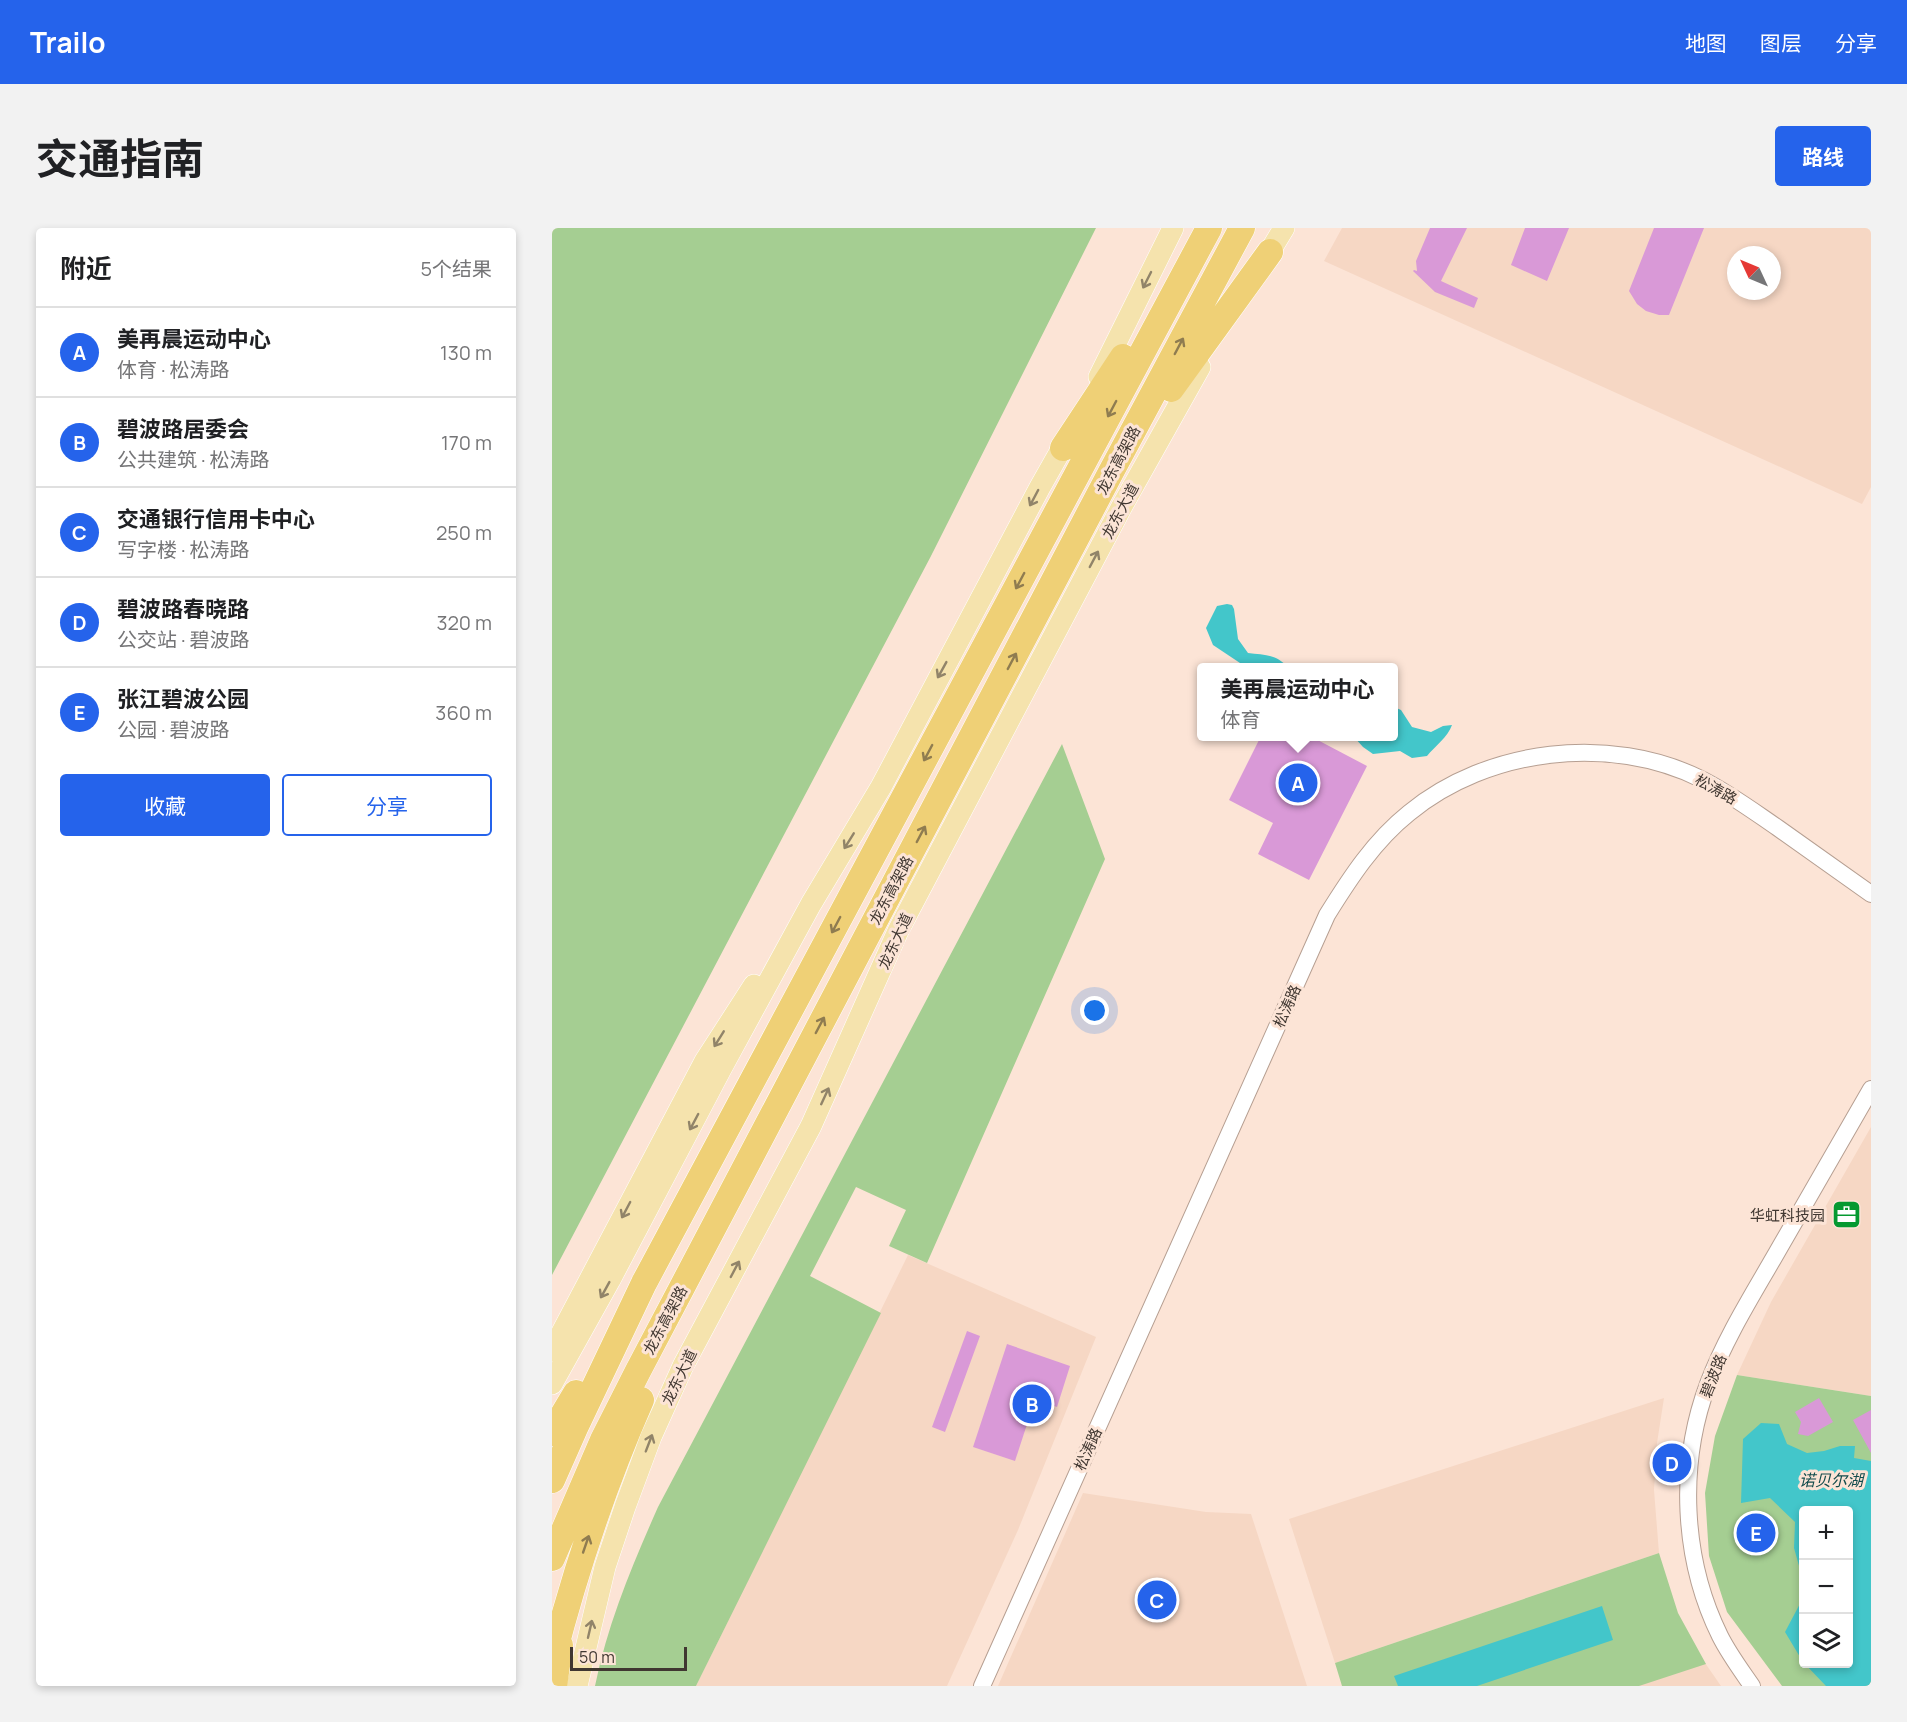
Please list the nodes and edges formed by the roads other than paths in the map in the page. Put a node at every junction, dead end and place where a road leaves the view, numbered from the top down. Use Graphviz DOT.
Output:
graph roads {
  1 [pos="1173,228"];
  2 [pos="1242,228"];
  3 [pos="1284,228"];
  4 [pos="1208,229"];
  5 [pos="1270,252"];
  6 [pos="1063,448"];
  7 [pos="1112,472"];
  8 [pos="1871,894"];
  9 [pos="811,904"];
  10 [pos="1871,1089"];
  11 [pos="744,1169"];
  12 [pos="644,1283"];
  13 [pos="552,1351"];
  14 [pos="552,1384"];
  15 [pos="552,1433"];
  16 [pos="552,1480"];
  17 [pos="552,1558"];
  18 [pos="564,1617"];
  19 [pos="552,1661"];
  20 [pos="554,1686"];
  21 [pos="577,1686"];
  22 [pos="982,1686"];
  23 [pos="1752,1686"];
  1 -- 6 [label="main road, one-way"];
  7 -- 2 [label="highway, 龙东高架路, one-way"];
  3 -- 5 [label="main road, 龙东大道"];
  4 -- 6 [label="highway"];
  4 -- 12 [label="highway, 龙东高架路, one-way"];
  5 -- 7 [label="highway"];
  21 -- 5 [label="main road, 龙东大道, one-way"];
  6 -- 9 [label="main road, one-way"];
  11 -- 7 [label="highway, 龙东高架路, one-way"];
  8 -- 22 [label="street, 松涛路"];
  9 -- 13 [label="main road, one-way"];
  9 -- 14 [label="main road, one-way"];
  10 -- 23 [label="street, 碧波路"];
  11 -- 17 [label="highway, 龙东高架路"];
  18 -- 11 [label="highway, one-way"];
  12 -- 15 [label="highway"];
  12 -- 16 [label="highway, 龙东高架路"];
  18 -- 19 [label="highway"];
  18 -- 20 [label="highway"];
}
